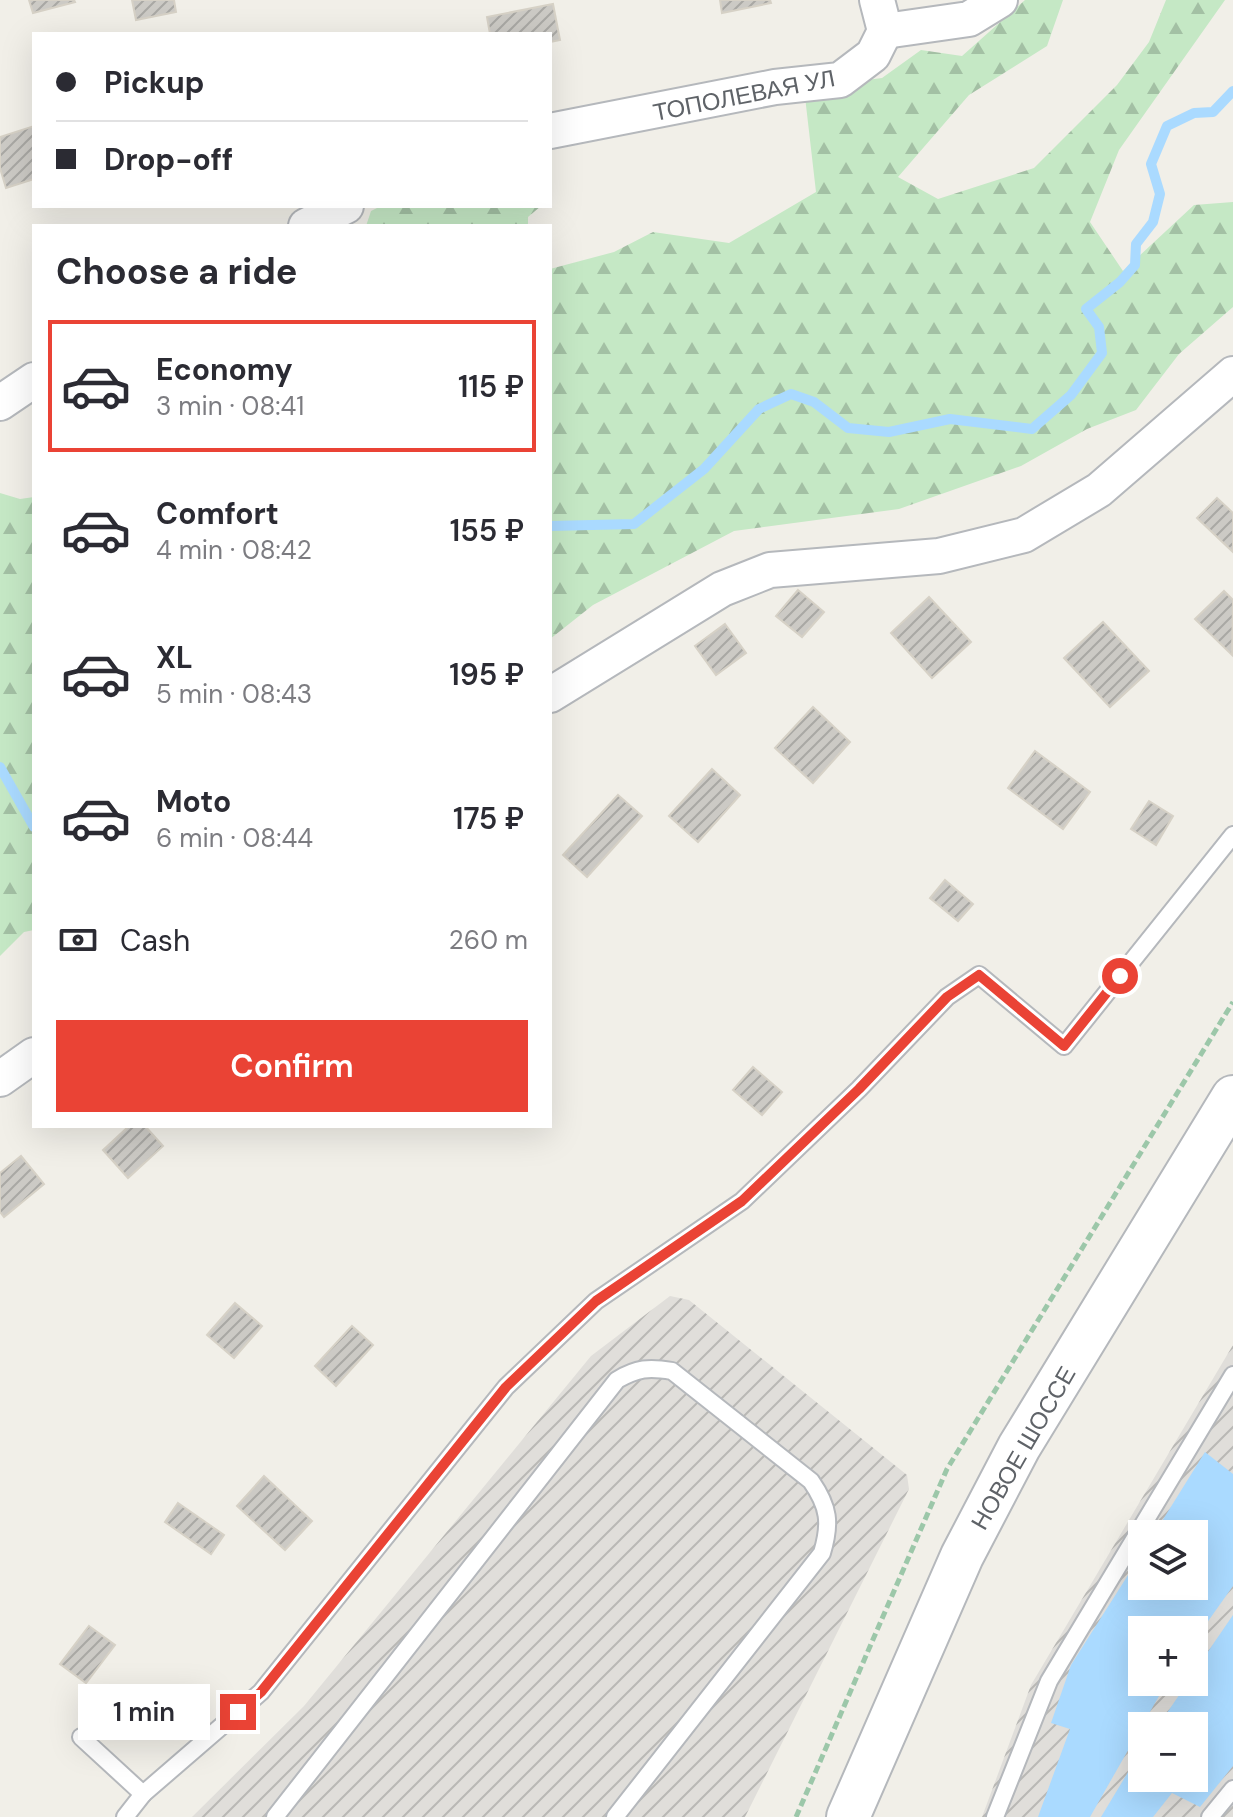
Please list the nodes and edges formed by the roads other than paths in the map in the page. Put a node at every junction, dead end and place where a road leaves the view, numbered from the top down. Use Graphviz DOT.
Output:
graph roads {
  1 [pos="1000,0"];
  2 [pos="881,16"];
  3 [pos="552,131"];
  4 [pos="342,208"];
  5 [pos="310,224"];
  6 [pos="1233,374"];
  7 [pos="32,381"];
  8 [pos="0,403"];
  9 [pos="552,694"];
  10 [pos="1233,835"];
  11 [pos="32,1056"];
  12 [pos="0,1079"];
  13 [pos="1233,1097"];
  14 [pos="1233,1375"];
  15 [pos="81,1737"];
  16 [pos="1233,1789"];
  17 [pos="143,1794"];
  18 [pos="125,1817"];
  19 [pos="275,1817"];
  20 [pos="615,1817"];
  21 [pos="848,1817"];
  22 [pos="995,1817"];
  23 [pos="1210,1817"];
  1 -- 2 [label="street"];
  2 -- 3 [label="street, ТОПОЛЕВАЯ УЛ"];
  4 -- 5 [label="street"];
  6 -- 9 [label="street"];
  7 -- 8 [label="street"];
  10 -- 17 [label="lane"];
  11 -- 12 [label="street"];
  13 -- 21 [label="street, НОВОЕ ШОССЕ"];
  14 -- 22 [label="lane"];
  15 -- 17 [label="lane"];
  16 -- 23 [label="lane"];
  17 -- 18 [label="lane"];
  19 -- 20 [label="lane"];
}
